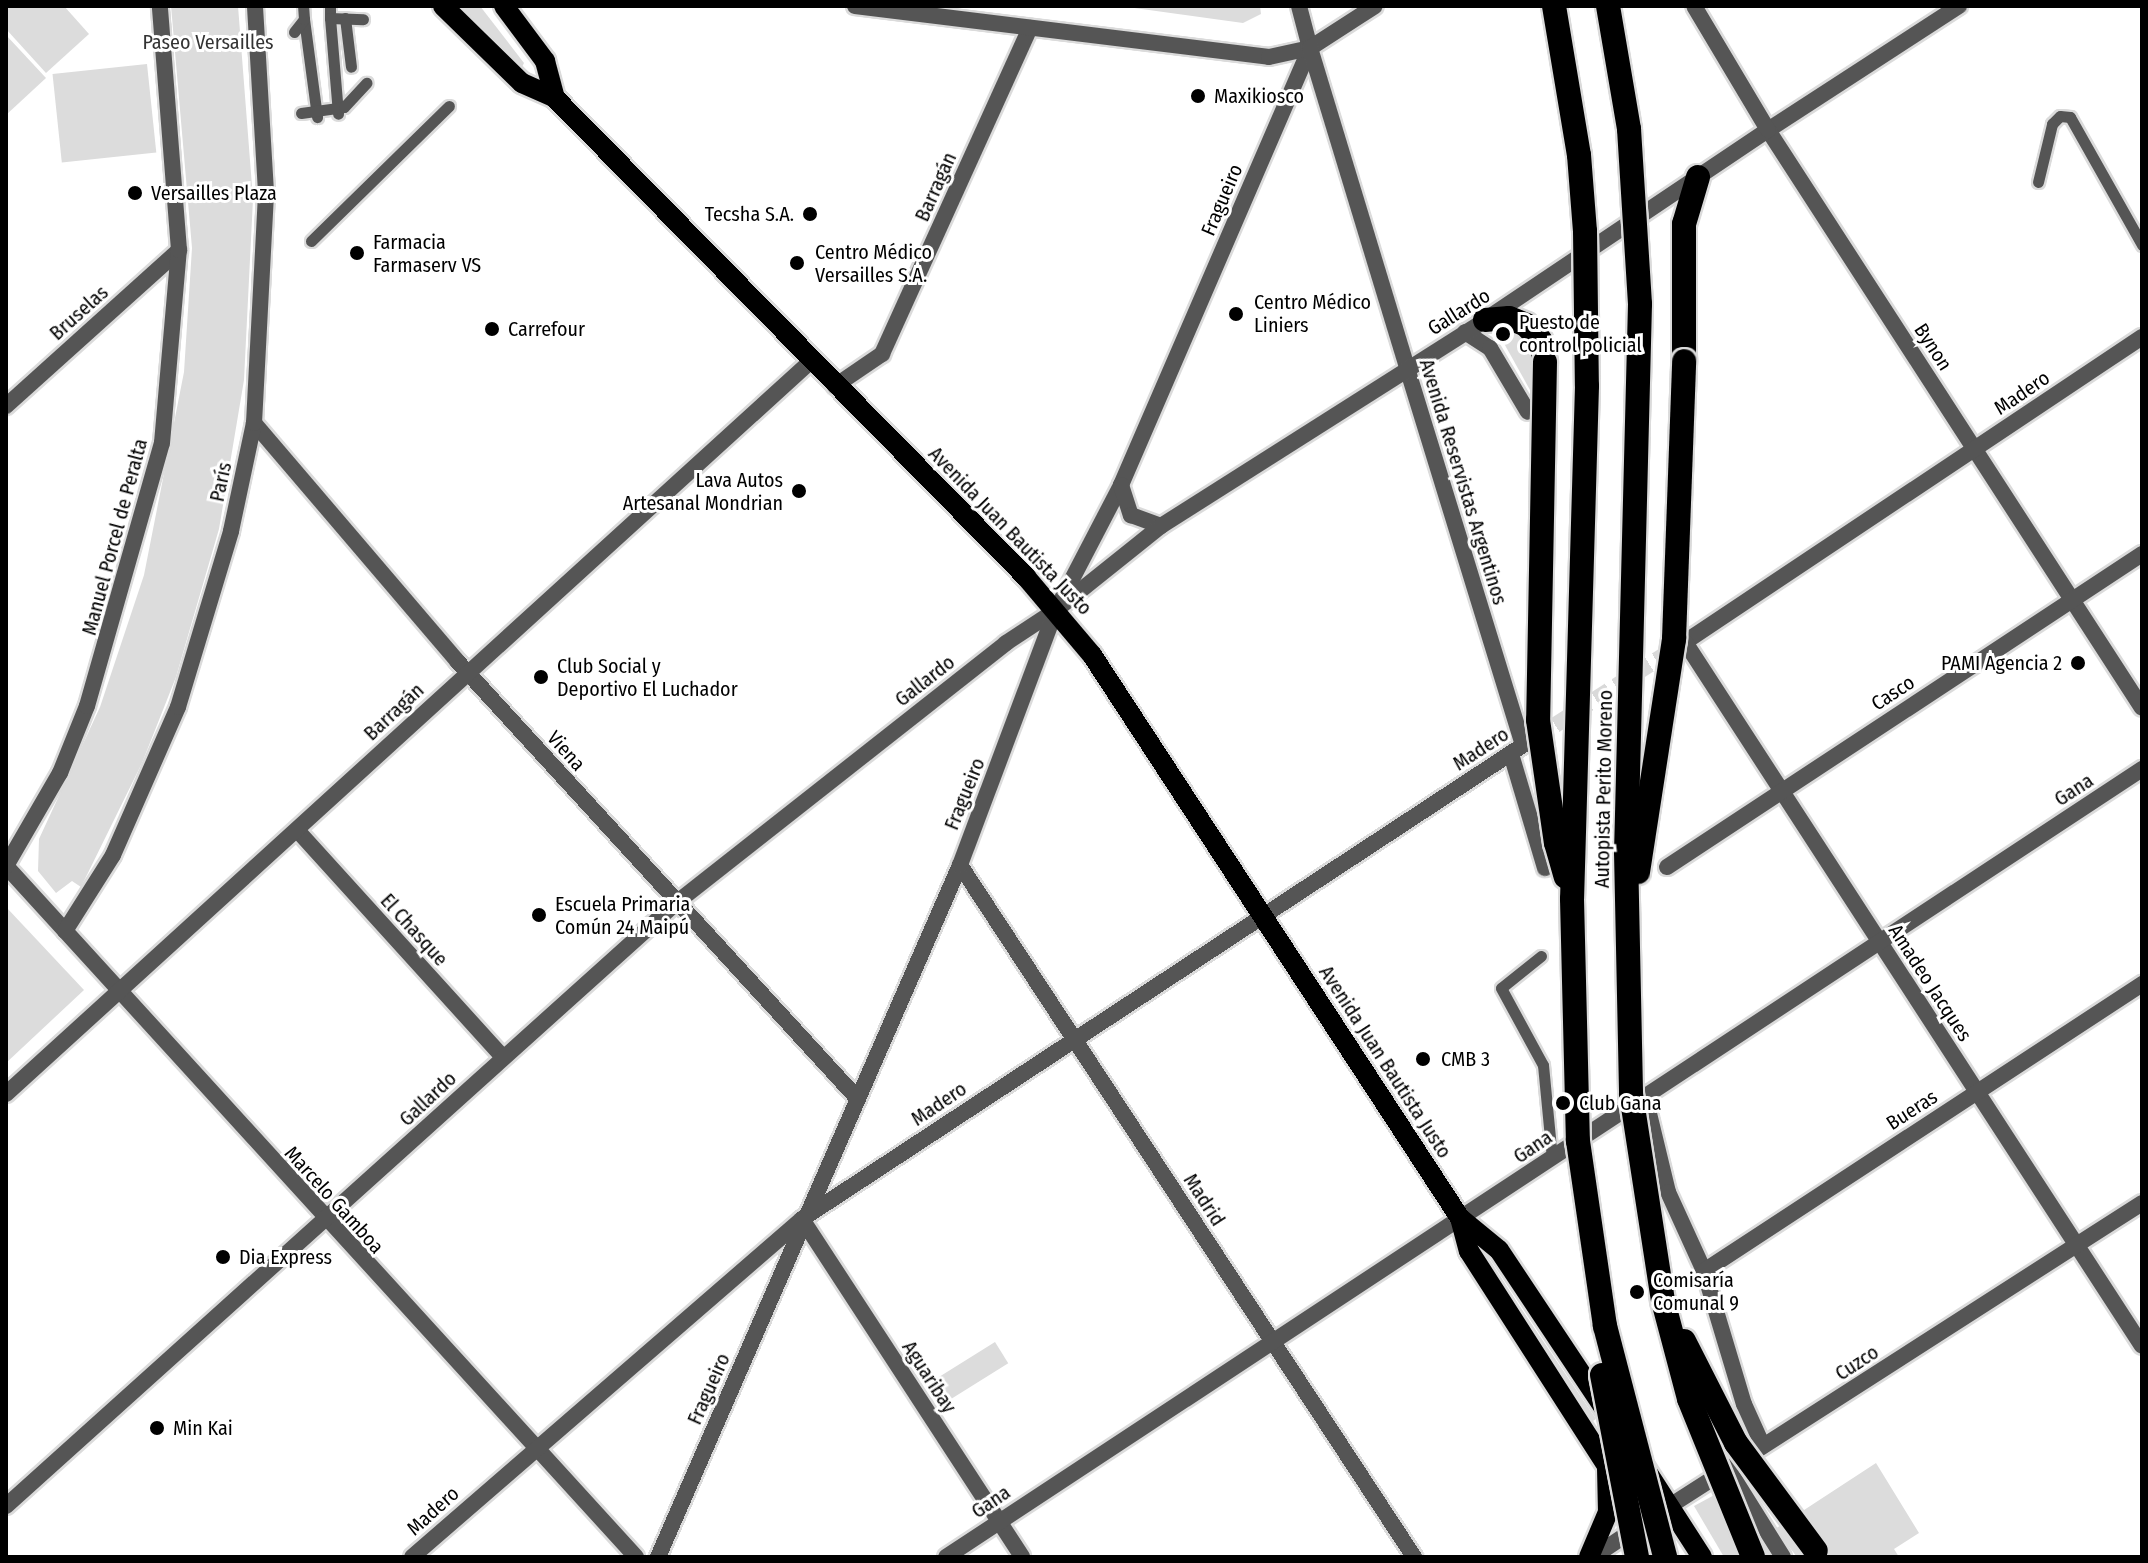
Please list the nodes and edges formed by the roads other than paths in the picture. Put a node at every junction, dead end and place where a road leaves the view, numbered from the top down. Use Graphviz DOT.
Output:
graph roads {
  1 [pos="160,6"];
  2 [pos="255,6"];
  3 [pos="303,6"];
  4 [pos="443,6"];
  5 [pos="504,6"];
  6 [pos="855,6"];
  7 [pos="1299,6"];
  8 [pos="1375,6"];
  9 [pos="1554,6"];
  10 [pos="1608,6"];
  11 [pos="1694,6"];
  12 [pos="1959,6"];
  13 [pos="330,12"];
  14 [pos="345,18"];
  15 [pos="304,19"];
  16 [pos="363,19"];
  17 [pos="1030,28"];
  18 [pos="294,32"];
  19 [pos="1310,48"];
  20 [pos="351,67"];
  21 [pos="366,83"];
  22 [pos="555,98"];
  23 [pos="449,106"];
  24 [pos="301,113"];
  25 [pos="338,114"];
  26 [pos="317,117"];
  27 [pos="1768,130"];
  28 [pos="1698,177"];
  29 [pos="2038,182"];
  30 [pos="311,241"];
  31 [pos="2142,245"];
  32 [pos="179,250"];
  33 [pos="1475,326"];
  34 [pos="2142,337"];
  35 [pos="811,361"];
  36 [pos="1407,368"];
  37 [pos="835,386"];
  38 [pos="6,406"];
  39 [pos="1528,412"];
  40 [pos="254,423"];
  41 [pos="1975,448"];
  42 [pos="1121,485"];
  43 [pos="1161,526"];
  44 [pos="2142,554"];
  45 [pos="2073,600"];
  46 [pos="1056,610"];
  47 [pos="1685,642"];
  48 [pos="467,672"];
  49 [pos="2142,708"];
  50 [pos="1522,746"];
  51 [pos="2142,769"];
  52 [pos="1781,790"];
  53 [pos="297,830"];
  54 [pos="960,865"];
  55 [pos="6,866"];
  56 [pos="1667,867"];
  57 [pos="1545,868"];
  58 [pos="1572,899"];
  59 [pos="676,903"];
  60 [pos="1262,919"];
  61 [pos="65,931"];
  62 [pos="1879,941"];
  63 [pos="1625,950"];
  64 [pos="1541,956"];
  65 [pos="2142,984"];
  66 [pos="119,990"];
  67 [pos="1075,1038"];
  68 [pos="503,1057"];
  69 [pos="1976,1092"];
  70 [pos="6,1094"];
  71 [pos="1645,1097"];
  72 [pos="857,1098"];
  73 [pos="1552,1158"];
  74 [pos="1584,1201"];
  75 [pos="2142,1203"];
  76 [pos="1460,1218"];
  77 [pos="802,1219"];
  78 [pos="325,1221"];
  79 [pos="2077,1246"];
  80 [pos="1704,1271"];
  81 [pos="1663,1301"];
  82 [pos="1272,1341"];
  83 [pos="2142,1346"];
  84 [pos="1763,1446"];
  85 [pos="536,1447"];
  86 [pos="1607,1468"];
  87 [pos="1728,1469"];
  88 [pos="6,1506"];
  89 [pos="1670,1506"];
  90 [pos="999,1521"];
  91 [pos="1645,1522"];
  92 [pos="1821,1555"];
  93 [pos="412,1557"];
  94 [pos="636,1557"];
  95 [pos="658,1557"];
  96 [pos="946,1557"];
  97 [pos="1022,1557"];
  98 [pos="1414,1557"];
  99 [pos="1591,1557"];
  100 [pos="1637,1557"];
  101 [pos="1667,1557"];
  102 [pos="1702,1557"];
  103 [pos="1753,1557"];
  104 [pos="1783,1557"];
  1 -- 32 [label="street, Manuel Porcel de Peralta"];
  2 -- 40 [label="street, París"];
  3 -- 15 [label="lane"];
  4 -- 22 [label="main road, Avenida Juan Bautista Justo"];
  5 -- 22 [label="main road, Avenida Juan Bautista Justo"];
  6 -- 17 [label="street"];
  7 -- 19 [label="street, Avenida Reservistas Argentinos"];
  8 -- 19 [label="street"];
  9 -- 58 [label="highway, Autopista Perito Moreno, bridge"];
  10 -- 63 [label="highway, Autopista Perito Moreno, bridge"];
  11 -- 27 [label="street, Bynon"];
  12 -- 27 [label="street, Gallardo"];
  13 -- 14 [label="lane"];
  13 -- 25 [label="lane"];
  14 -- 16 [label="lane"];
  14 -- 20 [label="lane"];
  15 -- 18 [label="lane"];
  15 -- 26 [label="lane"];
  17 -- 19 [label="street"];
  17 -- 37 [label="street, Barragán"];
  19 -- 36 [label="street, Avenida Reservistas Argentinos"];
  19 -- 42 [label="street, Fragueiro"];
  21 -- 24 [label="lane"];
  22 -- 35 [label="main road, Avenida Juan Bautista Justo"];
  23 -- 30 [label="lane"];
  27 -- 28 [label="street, Gallardo"];
  27 -- 41 [label="street, Bynon"];
  28 -- 33 [label="street, Gallardo"];
  28 -- 63 [label="highway, bridge"];
  29 -- 31 [label="lane"];
  32 -- 38 [label="street, Bruselas"];
  32 -- 55 [label="street, Manuel Porcel de Peralta"];
  33 -- 36 [label="street, Gallardo"];
  33 -- 39 [label="street"];
  33 -- 58 [label="highway, bridge"];
  34 -- 41 [label="street, Madero"];
  35 -- 37 [label="main road, Avenida Juan Bautista Justo"];
  35 -- 48 [label="street, Barragán"];
  36 -- 43 [label="street, Gallardo"];
  36 -- 50 [label="street, Avenida Reservistas Argentinos"];
  37 -- 46 [label="main road, Avenida Juan Bautista Justo"];
  40 -- 48 [label="street, Viena"];
  40 -- 61 [label="street, París"];
  41 -- 45 [label="street, Bynon"];
  41 -- 47 [label="street, Madero"];
  42 -- 43 [label="street"];
  42 -- 46 [label="street, Fragueiro"];
  43 -- 46 [label="street, Gallardo"];
  44 -- 45 [label="street, Casco"];
  45 -- 49 [label="street, Bynon"];
  45 -- 52 [label="street, Casco"];
  46 -- 54 [label="street, Fragueiro"];
  46 -- 59 [label="street, Gallardo"];
  46 -- 60 [label="main road, Avenida Juan Bautista Justo"];
  47 -- 52 [label="street, Amadeo Jacques"];
  48 -- 53 [label="street, Barragán"];
  48 -- 59 [label="street, Viena"];
  50 -- 57 [label="street, Avenida Reservistas Argentinos"];
  50 -- 60 [label="street, Madero"];
  51 -- 62 [label="street, Gana"];
  52 -- 56 [label="street, Casco"];
  52 -- 62 [label="street, Amadeo Jacques"];
  53 -- 66 [label="street, Barragán"];
  53 -- 68 [label="street, El Chasque"];
  54 -- 67 [label="street, Madrid"];
  54 -- 72 [label="street, Fragueiro"];
  55 -- 61 [label="street, Marcelo Gamboa"];
  58 -- 74 [label="highway, Autopista Perito Moreno, bridge"];
  59 -- 68 [label="street, Gallardo"];
  59 -- 72 [label="street, Viena"];
  60 -- 67 [label="street, Madero"];
  60 -- 76 [label="main road, Avenida Juan Bautista Justo"];
  61 -- 66 [label="street, Marcelo Gamboa"];
  62 -- 69 [label="street, Amadeo Jacques"];
  62 -- 71 [label="street, Gana"];
  63 -- 81 [label="highway, Autopista Perito Moreno, bridge"];
  64 -- 73 [label="lane"];
  65 -- 69 [label="street, Bueras"];
  66 -- 70 [label="street, Barragán"];
  66 -- 78 [label="street, Marcelo Gamboa"];
  67 -- 77 [label="street, Madero"];
  67 -- 82 [label="street, Madrid"];
  68 -- 78 [label="street, Gallardo"];
  69 -- 79 [label="street, Amadeo Jacques"];
  69 -- 80 [label="street, Bueras"];
  71 -- 73 [label="street, Gana"];
  71 -- 80 [label="street"];
  72 -- 77 [label="street, Fragueiro"];
  73 -- 76 [label="street, Gana"];
  74 -- 100 [label="highway, bridge"];
  74 -- 101 [label="highway, Autopista Perito Moreno, bridge"];
  75 -- 79 [label="street, Cuzco"];
  76 -- 82 [label="street, Gana"];
  76 -- 86 [label="main road, Avenida Juan Bautista Justo"];
  76 -- 89 [label="main road, Avenida Juan Bautista Justo"];
  77 -- 85 [label="street, Madero"];
  77 -- 90 [label="street, Aguaribay"];
  77 -- 95 [label="street, Fragueiro"];
  78 -- 85 [label="street, Marcelo Gamboa"];
  78 -- 88 [label="street, Gallardo"];
  79 -- 83 [label="street, Amadeo Jacques"];
  79 -- 84 [label="street, Cuzco"];
  80 -- 84 [label="street"];
  81 -- 92 [label="highway, bridge"];
  81 -- 103 [label="highway, Autopista Perito Moreno, bridge"];
  82 -- 90 [label="street, Gana"];
  82 -- 98 [label="street, Madrid"];
  84 -- 87 [label="street, Cuzco"];
  85 -- 93 [label="street, Madero"];
  85 -- 94 [label="street, Marcelo Gamboa"];
  86 -- 91 [label="main road, Avenida Juan Bautista Justo"];
  86 -- 99 [label="main road"];
  87 -- 89 [label="street, Cuzco"];
  87 -- 104 [label="street"];
  89 -- 91 [label="street, Cuzco"];
  89 -- 102 [label="main road, Avenida Juan Bautista Justo"];
  90 -- 96 [label="street, Gana"];
  90 -- 97 [label="street, Aguaribay"];
  91 -- 99 [label="street, Cuzco"];
  91 -- 101 [label="main road, Avenida Juan Bautista Justo"];
}
